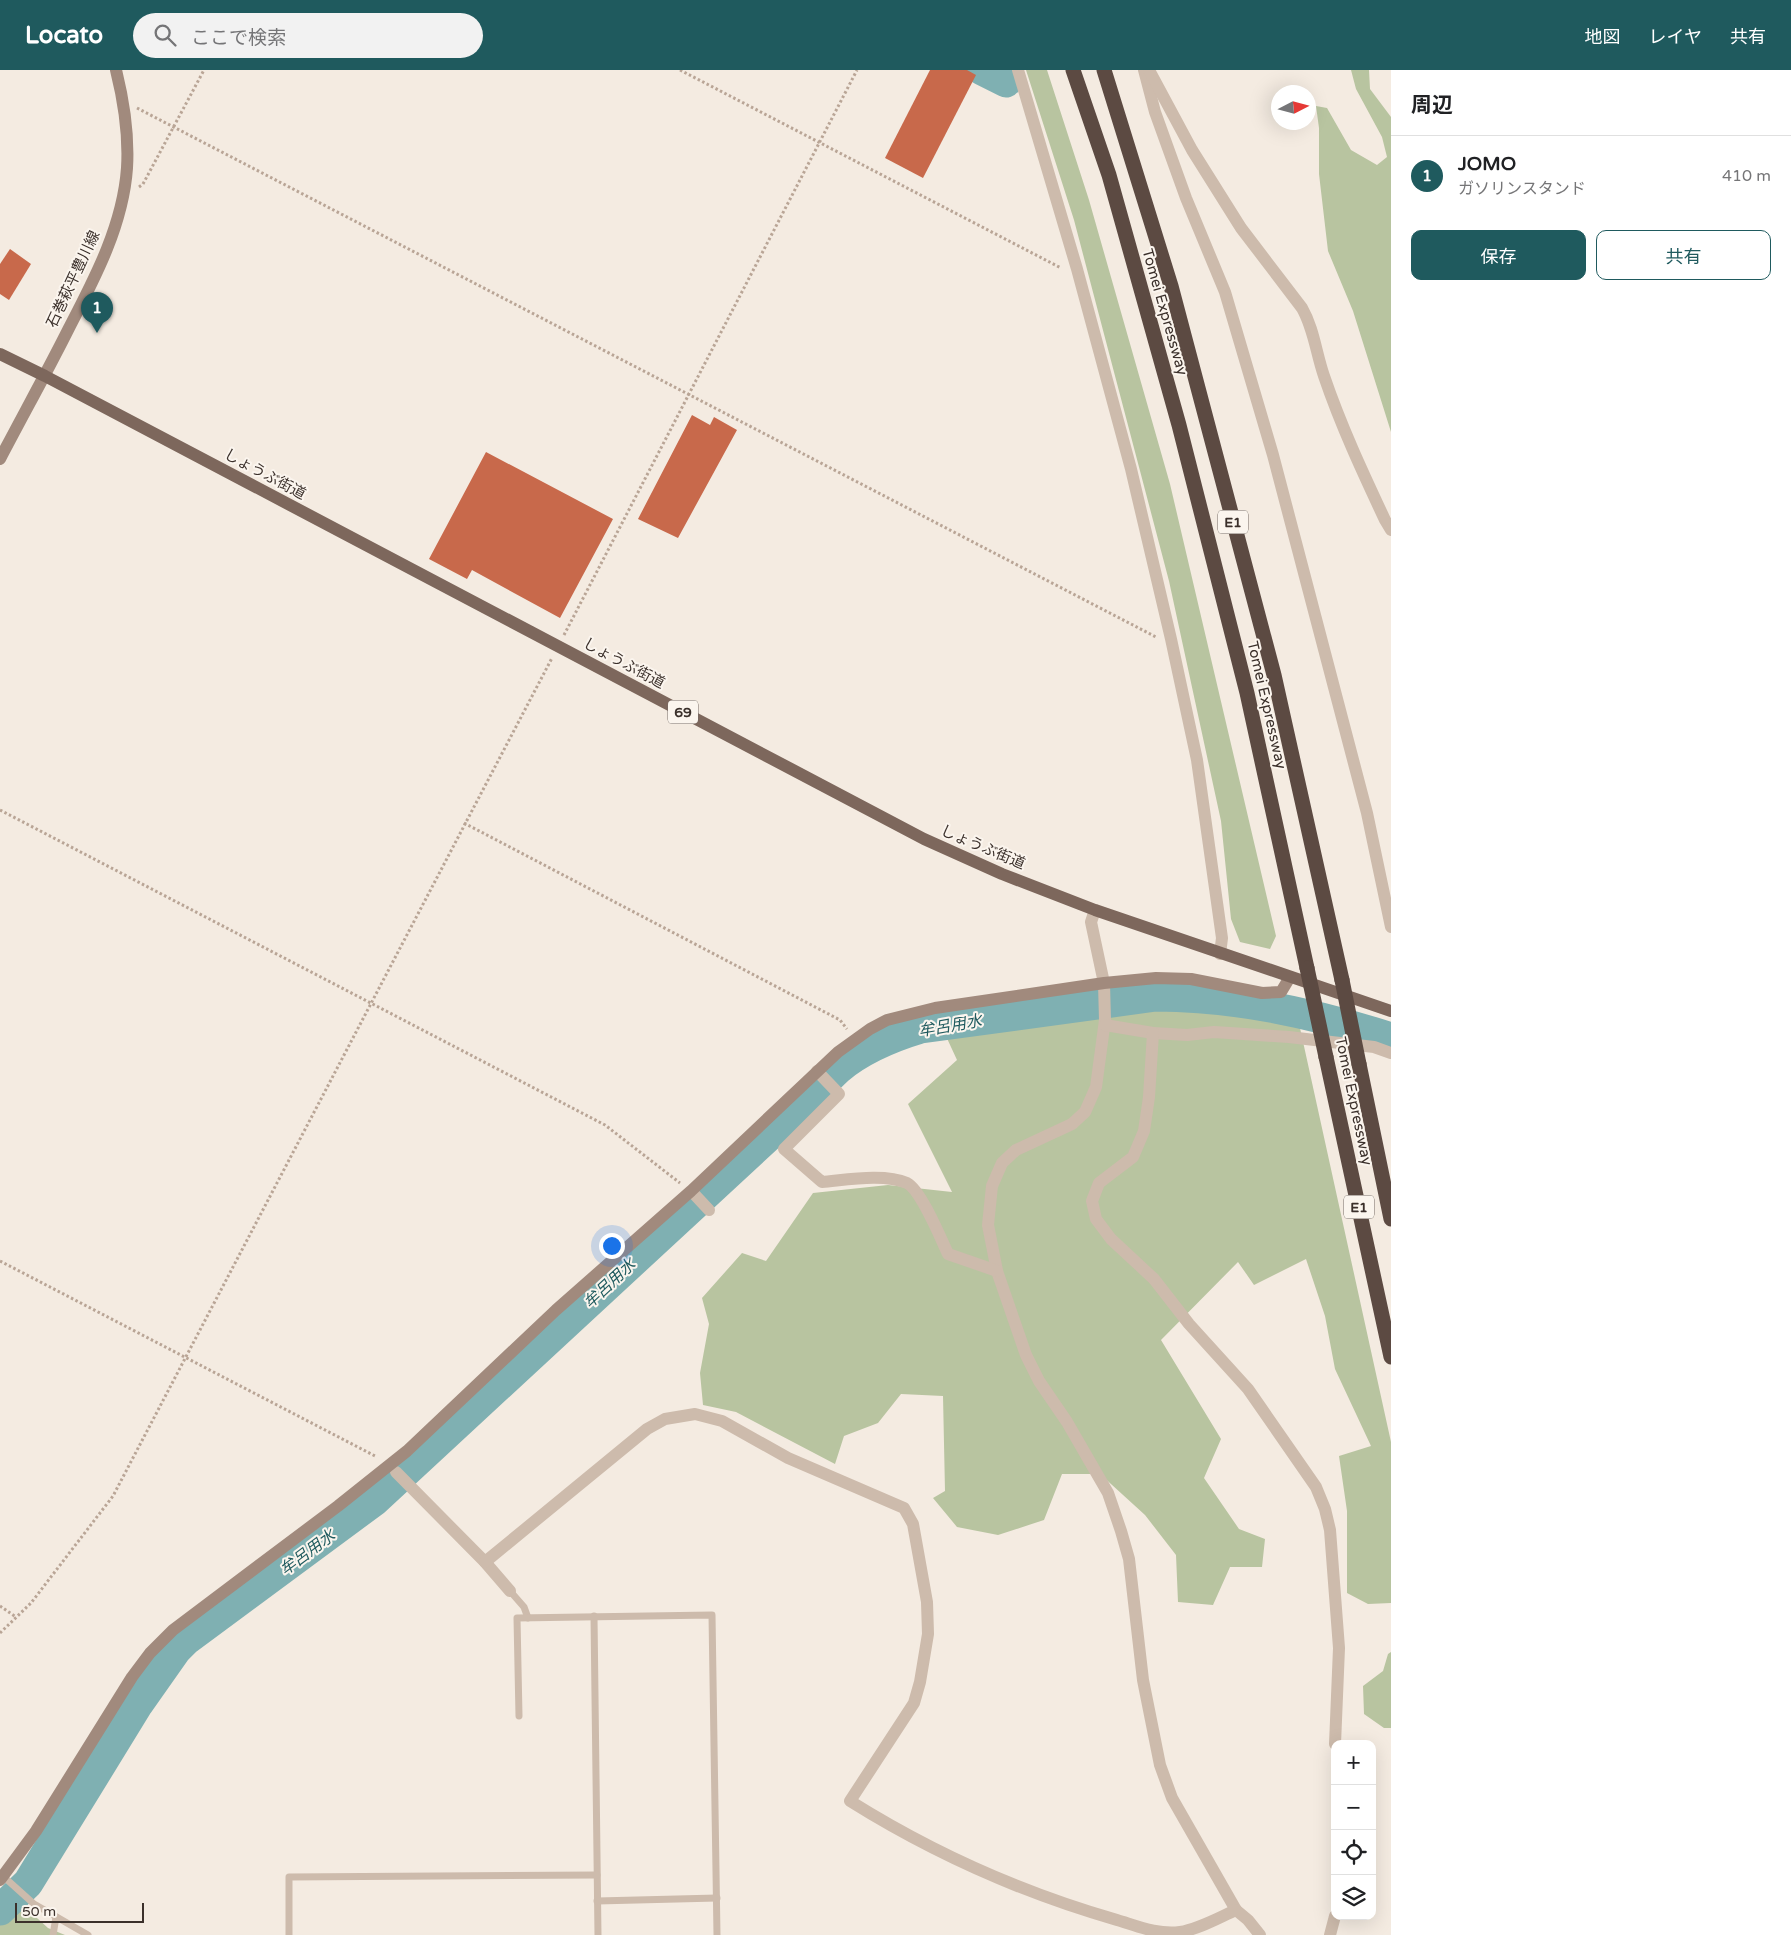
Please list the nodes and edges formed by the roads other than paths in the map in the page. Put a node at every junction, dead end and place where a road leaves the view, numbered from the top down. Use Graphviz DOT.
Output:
graph roads {
  1 [pos="116,70"];
  2 [pos="1018,70"];
  3 [pos="1073,70"];
  4 [pos="1104,70"];
  5 [pos="1144,70"];
  6 [pos="1149,70"];
  7 [pos="0,354"];
  8 [pos="45,376"];
  9 [pos="0,459"];
  10 [pos="1391,530"];
  11 [pos="1095,910"];
  12 [pos="1391,927"];
  13 [pos="1220,954"];
  14 [pos="1290,977"];
  15 [pos="1104,987"];
  16 [pos="1391,1011"];
  17 [pos="1105,1023"];
  18 [pos="1153,1032"];
  19 [pos="1391,1053"];
  20 [pos="820,1074"];
  21 [pos="693,1193"];
  22 [pos="709,1210"];
  23 [pos="1391,1219"];
  24 [pos="997,1271"];
  25 [pos="1391,1358"];
  26 [pos="393,1469"];
  27 [pos="485,1562"];
  28 [pos="510,1591"];
  29 [pos="594,1616"];
  30 [pos="528,1618"];
  31 [pos="519,1716"];
  32 [pos="1335,1740"];
  33 [pos="597,1875"];
  34 [pos="5,1881"];
  35 [pos="717,1898"];
  36 [pos="598,1901"];
  37 [pos="1236,1910"];
  38 [pos="56,1918"];
  39 [pos="1334,1920"];
  40 [pos="1168,1934"];
  41 [pos="53,1935"];
  42 [pos="88,1935"];
  43 [pos="289,1935"];
  44 [pos="598,1935"];
  45 [pos="717,1935"];
  46 [pos="1260,1935"];
  47 [pos="1330,1935"];
  1 -- 8 [label="street, 石巻萩平豊川線"];
  2 -- 13 [label="street"];
  3 -- 25 [label="highway, Tomei Expressway / E1, bridge"];
  4 -- 23 [label="highway, Tomei Expressway / E1, bridge"];
  5 -- 12 [label="street"];
  6 -- 10 [label="street"];
  7 -- 8 [label="main road, しょうぶ街道 / 69"];
  8 -- 9 [label="street, 石巻萩平豊川線"];
  8 -- 11 [label="main road, しょうぶ街道 / 69"];
  11 -- 13 [label="main road, しょうぶ街道 / 69"];
  11 -- 15 [label="street"];
  13 -- 14 [label="main road, しょうぶ街道 / 69"];
  14 -- 15 [label="street"];
  14 -- 16 [label="main road, しょうぶ街道 / 69"];
  15 -- 17 [label="street"];
  15 -- 20 [label="street"];
  17 -- 18 [label="street"];
  17 -- 24 [label="street"];
  18 -- 19 [label="street"];
  18 -- 32 [label="street"];
  20 -- 21 [label="street"];
  20 -- 24 [label="street"];
  21 -- 22 [label="street"];
  21 -- 26 [label="street"];
  24 -- 37 [label="street"];
  26 -- 27 [label="street"];
  26 -- 34 [label="street"];
  27 -- 28 [label="street"];
  27 -- 40 [label="street"];
  28 -- 30 [label="lane"];
  29 -- 30 [label="lane"];
  29 -- 33 [label="lane"];
  29 -- 35 [label="lane"];
  30 -- 31 [label="lane"];
  33 -- 36 [label="lane"];
  33 -- 43 [label="lane"];
  34 -- 38 [label="lane"];
  35 -- 36 [label="lane"];
  35 -- 45 [label="lane"];
  36 -- 44 [label="lane"];
  37 -- 40 [label="street"];
  37 -- 46 [label="street"];
  38 -- 41 [label="lane"];
  38 -- 42 [label="lane"];
  39 -- 47 [label="street"];
}
